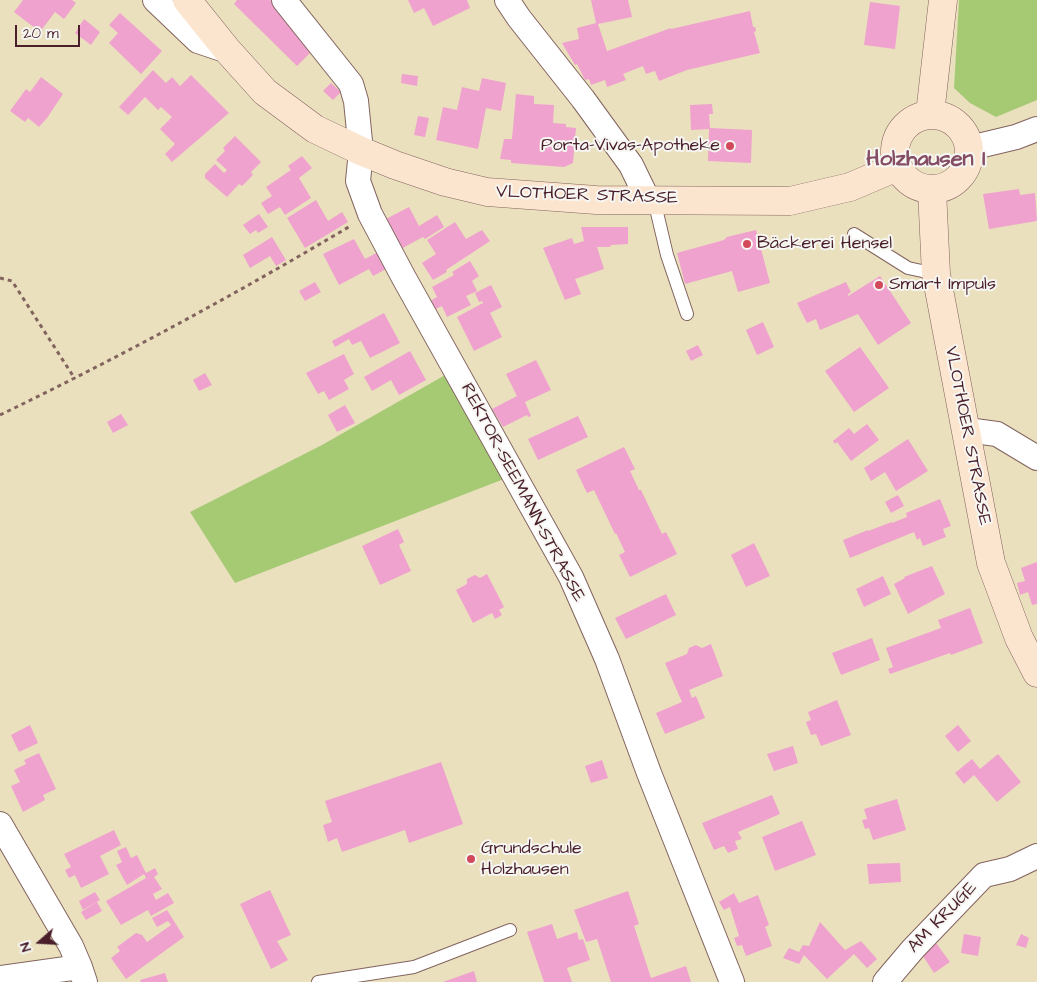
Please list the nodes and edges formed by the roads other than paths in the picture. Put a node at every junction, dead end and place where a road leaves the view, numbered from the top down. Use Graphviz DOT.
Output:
graph roads {
  1 [pos="154,0"];
  2 [pos="187,0"];
  3 [pos="284,0"];
  4 [pos="507,0"];
  5 [pos="943,0"];
  6 [pos="228,51"];
  7 [pos="930,114"];
  8 [pos="1037,129"];
  9 [pos="970,148"];
  10 [pos="361,151"];
  11 [pos="896,167"];
  12 [pos="932,190"];
  13 [pos="651,200"];
  14 [pos="854,234"];
  15 [pos="936,274"];
  16 [pos="687,314"];
  17 [pos="967,430"];
  18 [pos="1037,458"];
  19 [pos="1037,673"];
  20 [pos="0,824"];
  21 [pos="1037,856"];
  22 [pos="510,930"];
  23 [pos="83,974"];
  24 [pos="0,978"];
  25 [pos="318,982"];
  26 [pos="732,982"];
  27 [pos="885,982"];
  1 -- 6 [label="street"];
  2 -- 6 [label="street, VLOTHOER STRASSE"];
  3 -- 10 [label="street, REKTOR-SEEMANN-STRASSE"];
  4 -- 13 [label="street"];
  5 -- 7 [label="street"];
  6 -- 10 [label="street, VLOTHOER STRASSE"];
  7 -- 9 [label="street"];
  7 -- 11 [label="street"];
  8 -- 9 [label="street"];
  9 -- 12 [label="street"];
  10 -- 13 [label="street, VLOTHOER STRASSE"];
  10 -- 26 [label="street, REKTOR-SEEMANN-STRASSE"];
  11 -- 12 [label="street"];
  11 -- 13 [label="street, VLOTHOER STRASSE"];
  12 -- 15 [label="street, VLOTHOER STRASSE"];
  13 -- 16 [label="lane"];
  14 -- 15 [label="lane"];
  15 -- 17 [label="street, VLOTHOER STRASSE"];
  17 -- 18 [label="street"];
  17 -- 19 [label="street, VLOTHOER STRASSE"];
  20 -- 23 [label="street"];
  21 -- 27 [label="street, AM KRUGE"];
  22 -- 25 [label="lane"];
  23 -- 24 [label="street"];
}
